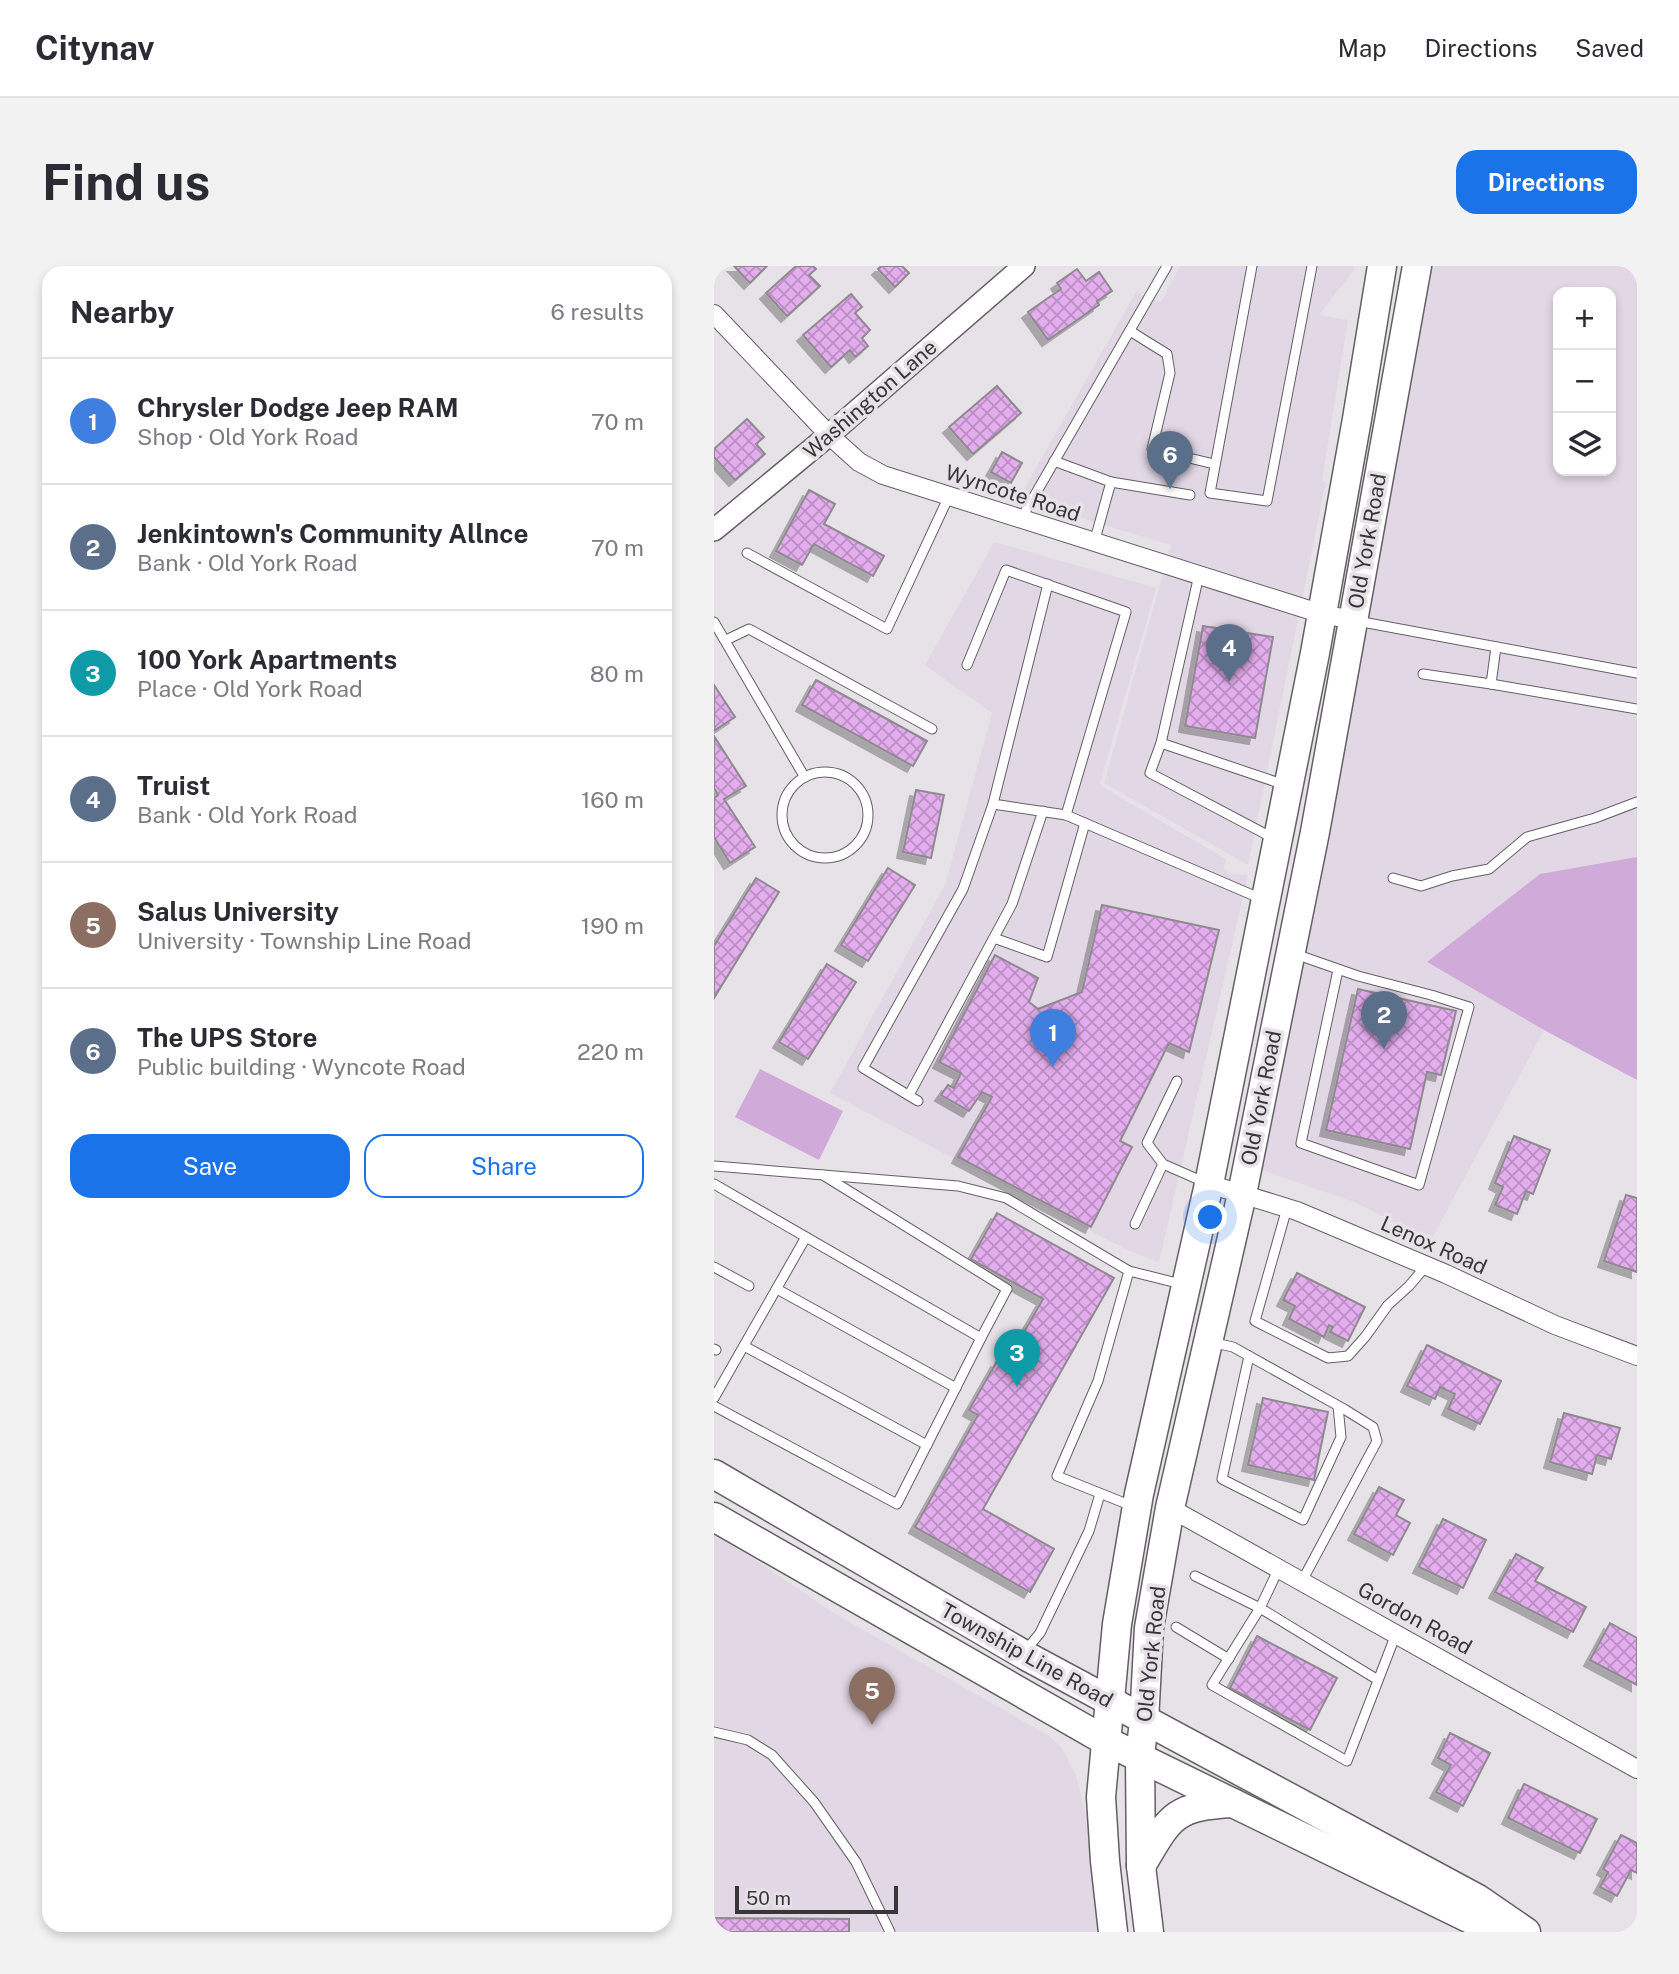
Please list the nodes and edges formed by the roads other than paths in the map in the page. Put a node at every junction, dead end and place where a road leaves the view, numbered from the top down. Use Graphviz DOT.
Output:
graph roads {
  1 [pos="1024,266"];
  2 [pos="1167,266"];
  3 [pos="1252,266"];
  4 [pos="1312,266"];
  5 [pos="1382,266"];
  6 [pos="1417,266"];
  7 [pos="714,314"];
  8 [pos="1130,331"];
  9 [pos="829,435"];
  10 [pos="1054,461"];
  11 [pos="1214,464"];
  12 [pos="1111,482"];
  13 [pos="1190,495"];
  14 [pos="949,496"];
  15 [pos="1021,519"];
  16 [pos="714,530"];
  17 [pos="1094,543"];
  18 [pos="747,553"];
  19 [pos="1199,575"];
  20 [pos="1048,584"];
  21 [pos="1322,614"];
  22 [pos="1353,620"];
  23 [pos="714,622"];
  24 [pos="726,640"];
  25 [pos="1496,647"];
  26 [pos="967,665"];
  27 [pos="1637,673"];
  28 [pos="1423,674"];
  29 [pos="1491,684"];
  30 [pos="1637,709"];
  31 [pos="932,729"];
  32 [pos="1161,743"];
  33 [pos="804,776"];
  34 [pos="1289,786"];
  35 [pos="1637,802"];
  36 [pos="993,804"];
  37 [pos="1043,811"];
  38 [pos="1066,815"];
  39 [pos="1085,823"];
  40 [pos="1278,841"];
  41 [pos="1393,878"];
  42 [pos="1265,901"];
  43 [pos="1298,912"];
  44 [pos="994,938"];
  45 [pos="1290,953"];
  46 [pos="1338,970"];
  47 [pos="1177,1081"];
  48 [pos="909,1095"];
  49 [pos="918,1101"];
  50 [pos="1163,1164"];
  51 [pos="714,1166"];
  52 [pos="823,1175"];
  53 [pos="714,1184"];
  54 [pos="1209,1184"];
  55 [pos="1242,1194"];
  56 [pos="1286,1208"];
  57 [pos="1135,1224"];
  58 [pos="806,1237"];
  59 [pos="1426,1266"];
  60 [pos="714,1267"];
  61 [pos="1129,1271"];
  62 [pos="749,1286"];
  63 [pos="1186,1286"];
  64 [pos="777,1289"];
  65 [pos="981,1338"];
  66 [pos="1208,1342"];
  67 [pos="744,1346"];
  68 [pos="1249,1356"];
  69 [pos="1637,1356"];
  70 [pos="956,1388"];
  71 [pos="714,1398"];
  72 [pos="714,1406"];
  73 [pos="1338,1406"];
  74 [pos="927,1445"];
  75 [pos="714,1474"];
  76 [pos="1100,1494"];
  77 [pos="1137,1508"];
  78 [pos="1170,1508"];
  79 [pos="714,1517"];
  80 [pos="1279,1569"];
  81 [pos="1195,1576"];
  82 [pos="1302,1581"];
  83 [pos="1260,1608"];
  84 [pos="1176,1627"];
  85 [pos="1396,1634"];
  86 [pos="1023,1654"];
  87 [pos="1229,1658"];
  88 [pos="1378,1680"];
  89 [pos="1110,1700"];
  90 [pos="1144,1721"];
  91 [pos="714,1732"];
  92 [pos="1106,1741"];
  93 [pos="1140,1756"];
  94 [pos="1637,1769"];
  95 [pos="1233,1802"];
  96 [pos="1141,1866"];
  97 [pos="890,1932"];
  98 [pos="1113,1932"];
  99 [pos="1149,1932"];
  100 [pos="1497,1932"];
  101 [pos="1526,1932"];
  1 -- 9 [label="street, Washington Lane"];
  2 -- 8 [label="lane"];
  3 -- 11 [label="lane"];
  4 -- 11 [label="lane"];
  5 -- 21 [label="main road, Old York Road"];
  6 -- 22 [label="main road, Old York Road"];
  7 -- 9 [label="street, Wyncote Road"];
  8 -- 10 [label="lane"];
  8 -- 11 [label="lane"];
  9 -- 14 [label="street, Wyncote Road"];
  9 -- 16 [label="street, Washington Lane"];
  10 -- 12 [label="lane"];
  10 -- 15 [label="lane"];
  12 -- 13 [label="lane"];
  12 -- 17 [label="lane"];
  14 -- 15 [label="street, Wyncote Road"];
  14 -- 18 [label="lane"];
  15 -- 17 [label="street, Wyncote Road"];
  17 -- 19 [label="street, Wyncote Road"];
  19 -- 21 [label="street, Wyncote Road"];
  19 -- 32 [label="lane"];
  20 -- 26 [label="lane"];
  20 -- 36 [label="lane"];
  20 -- 38 [label="lane"];
  21 -- 22 [label="street, Wyncote Road"];
  21 -- 34 [label="main road, Old York Road"];
  22 -- 25 [label="lane"];
  22 -- 43 [label="main road, Old York Road"];
  23 -- 24 [label="lane"];
  24 -- 31 [label="lane"];
  24 -- 33 [label="lane"];
  25 -- 27 [label="lane"];
  25 -- 29 [label="lane"];
  28 -- 29 [label="lane"];
  29 -- 30 [label="lane"];
  32 -- 34 [label="lane"];
  32 -- 40 [label="lane"];
  33 -- 33 [label="lane"];
  34 -- 40 [label="main road, Old York Road"];
  35 -- 41 [label="lane"];
  36 -- 37 [label="lane"];
  36 -- 48 [label="lane"];
  37 -- 38 [label="lane"];
  37 -- 44 [label="lane"];
  38 -- 39 [label="lane"];
  39 -- 42 [label="lane"];
  39 -- 44 [label="lane"];
  40 -- 42 [label="main road, Old York Road"];
  42 -- 43 [label="main road"];
  42 -- 54 [label="main road, Old York Road"];
  43 -- 45 [label="main road, Old York Road"];
  44 -- 48 [label="lane"];
  45 -- 46 [label="lane"];
  45 -- 55 [label="main road, Old York Road"];
  46 -- 46 [label="lane"];
  47 -- 50 [label="lane"];
  48 -- 49 [label="lane"];
  50 -- 54 [label="lane"];
  50 -- 57 [label="lane"];
  51 -- 52 [label="lane"];
  52 -- 61 [label="lane"];
  52 -- 65 [label="lane"];
  53 -- 58 [label="lane"];
  54 -- 55 [label="street, Lenox Road"];
  54 -- 63 [label="main road, Old York Road"];
  55 -- 56 [label="street, Lenox Road"];
  55 -- 66 [label="main road, Old York Road"];
  56 -- 59 [label="street, Lenox Road"];
  56 -- 59 [label="lane"];
  58 -- 64 [label="lane"];
  58 -- 65 [label="lane"];
  59 -- 69 [label="street, Lenox Road"];
  60 -- 62 [label="lane"];
  61 -- 63 [label="lane"];
  61 -- 76 [label="lane"];
  63 -- 77 [label="main road, Old York Road"];
  64 -- 67 [label="lane"];
  64 -- 70 [label="lane"];
  65 -- 70 [label="lane"];
  66 -- 68 [label="lane"];
  66 -- 78 [label="main road, Old York Road"];
  67 -- 71 [label="lane"];
  67 -- 74 [label="lane"];
  68 -- 73 [label="lane"];
  68 -- 73 [label="lane"];
  70 -- 74 [label="lane"];
  72 -- 74 [label="lane"];
  73 -- 82 [label="lane"];
  75 -- 86 [label="main road, Township Line Road"];
  76 -- 77 [label="lane"];
  76 -- 86 [label="lane"];
  77 -- 89 [label="main road, Old York Road"];
  78 -- 80 [label="street, Gordon Road"];
  78 -- 90 [label="main road, Old York Road"];
  79 -- 92 [label="main road, Township Line Road"];
  80 -- 82 [label="street, Gordon Road"];
  80 -- 83 [label="lane"];
  81 -- 83 [label="lane"];
  82 -- 85 [label="street, Gordon Road"];
  83 -- 87 [label="lane"];
  83 -- 88 [label="lane"];
  84 -- 87 [label="lane"];
  85 -- 88 [label="lane"];
  85 -- 94 [label="street, Gordon Road"];
  86 -- 89 [label="main road, Township Line Road"];
  87 -- 88 [label="lane"];
  89 -- 90 [label="main road, Township Line Road"];
  89 -- 92 [label="main road, Old York Road"];
  90 -- 93 [label="main road, Old York Road"];
  90 -- 101 [label="main road, Township Line Road"];
  91 -- 97 [label="lane"];
  92 -- 93 [label="main road, Township Line Road"];
  92 -- 98 [label="main road, Old York Road"];
  93 -- 95 [label="main road, Township Line Road"];
  93 -- 96 [label="main road, Old York Road"];
  95 -- 96 [label="main road"];
  95 -- 100 [label="main road, Township Line Road"];
  96 -- 99 [label="main road, Old York Road"];
}
